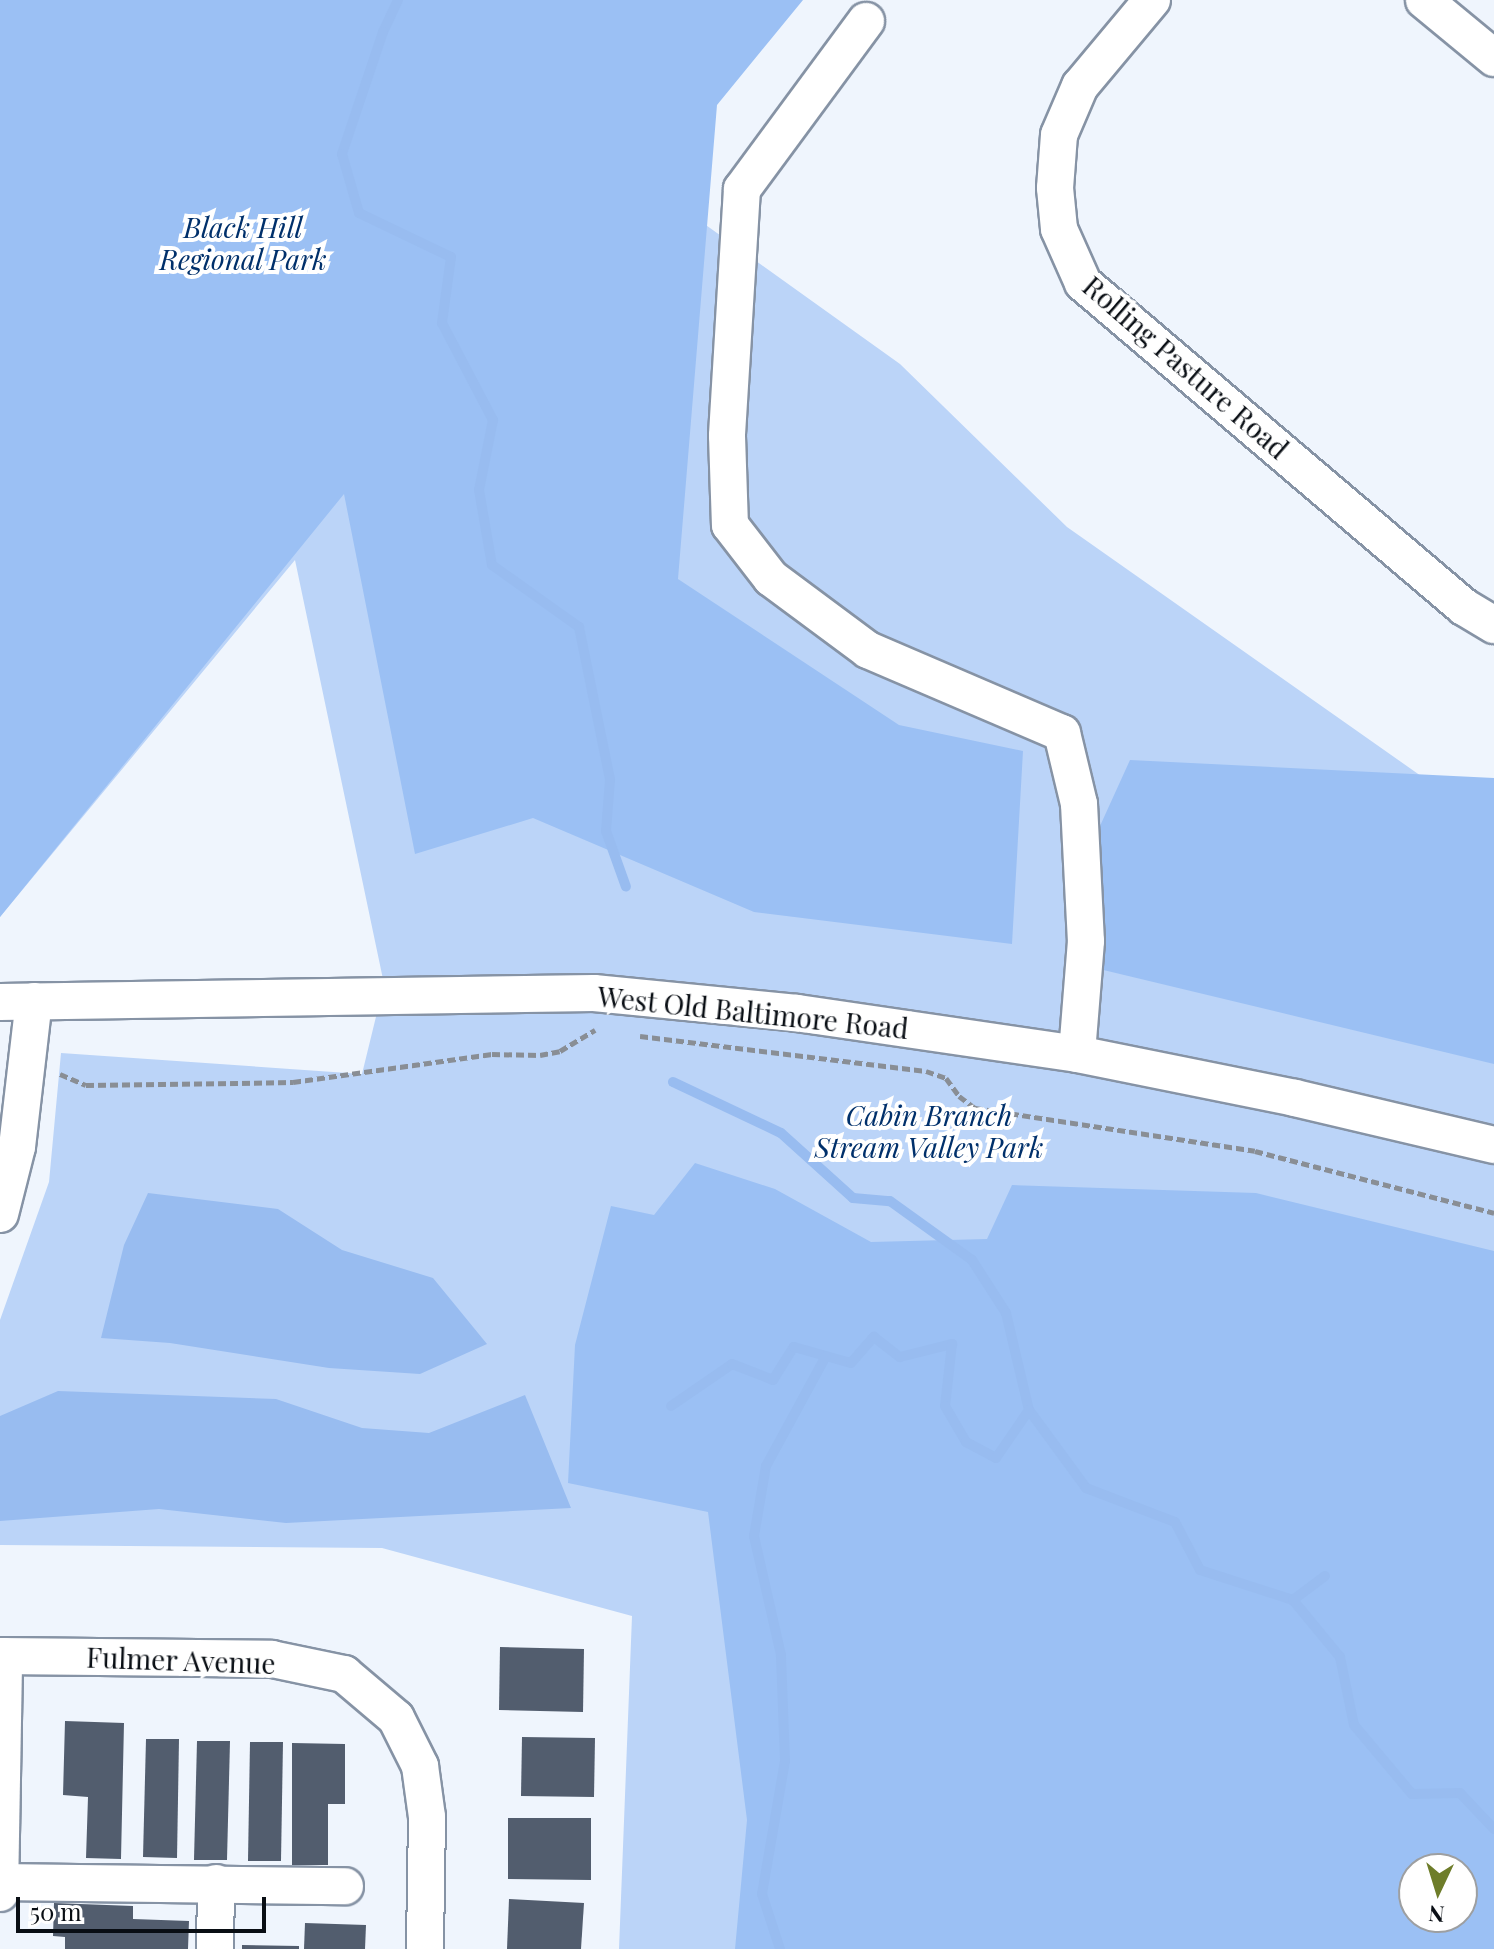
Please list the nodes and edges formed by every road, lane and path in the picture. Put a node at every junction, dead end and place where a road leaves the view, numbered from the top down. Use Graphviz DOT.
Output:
graph roads {
  1 [pos="1152,0"];
  2 [pos="1424,0"];
  3 [pos="866,21"];
  4 [pos="1494,58"];
  5 [pos="1494,625"];
  6 [pos="17,1001"];
  7 [pos="606,1032"];
  8 [pos="637,1035"];
  9 [pos="1077,1054"];
  10 [pos="47,1072"];
  11 [pos="1494,1145"];
  12 [pos="1494,1213"];
  13 [pos="0,1214"];
  14 [pos="2,1656"];
  15 [pos="0,1882"];
  16 [pos="216,1883"];
  17 [pos="345,1886"];
  18 [pos="0,1893"];
  19 [pos="215,1949"];
  20 [pos="425,1949"];
  1 -- 5 [label="street, Rolling Pasture Road"];
  2 -- 4 [label="street"];
  3 -- 9 [label="street"];
  6 -- 9 [label="street, West Old Baltimore Road"];
  6 -- 13 [label="street"];
  7 -- 10 [label="path"];
  8 -- 12 [label="path"];
  9 -- 11 [label="street, West Old Baltimore Road"];
  14 -- 15 [label="street"];
  14 -- 20 [label="street, Fulmer Avenue"];
  15 -- 16 [label="street"];
  15 -- 18 [label="street"];
  16 -- 17 [label="street"];
  16 -- 19 [label="street"];
}
